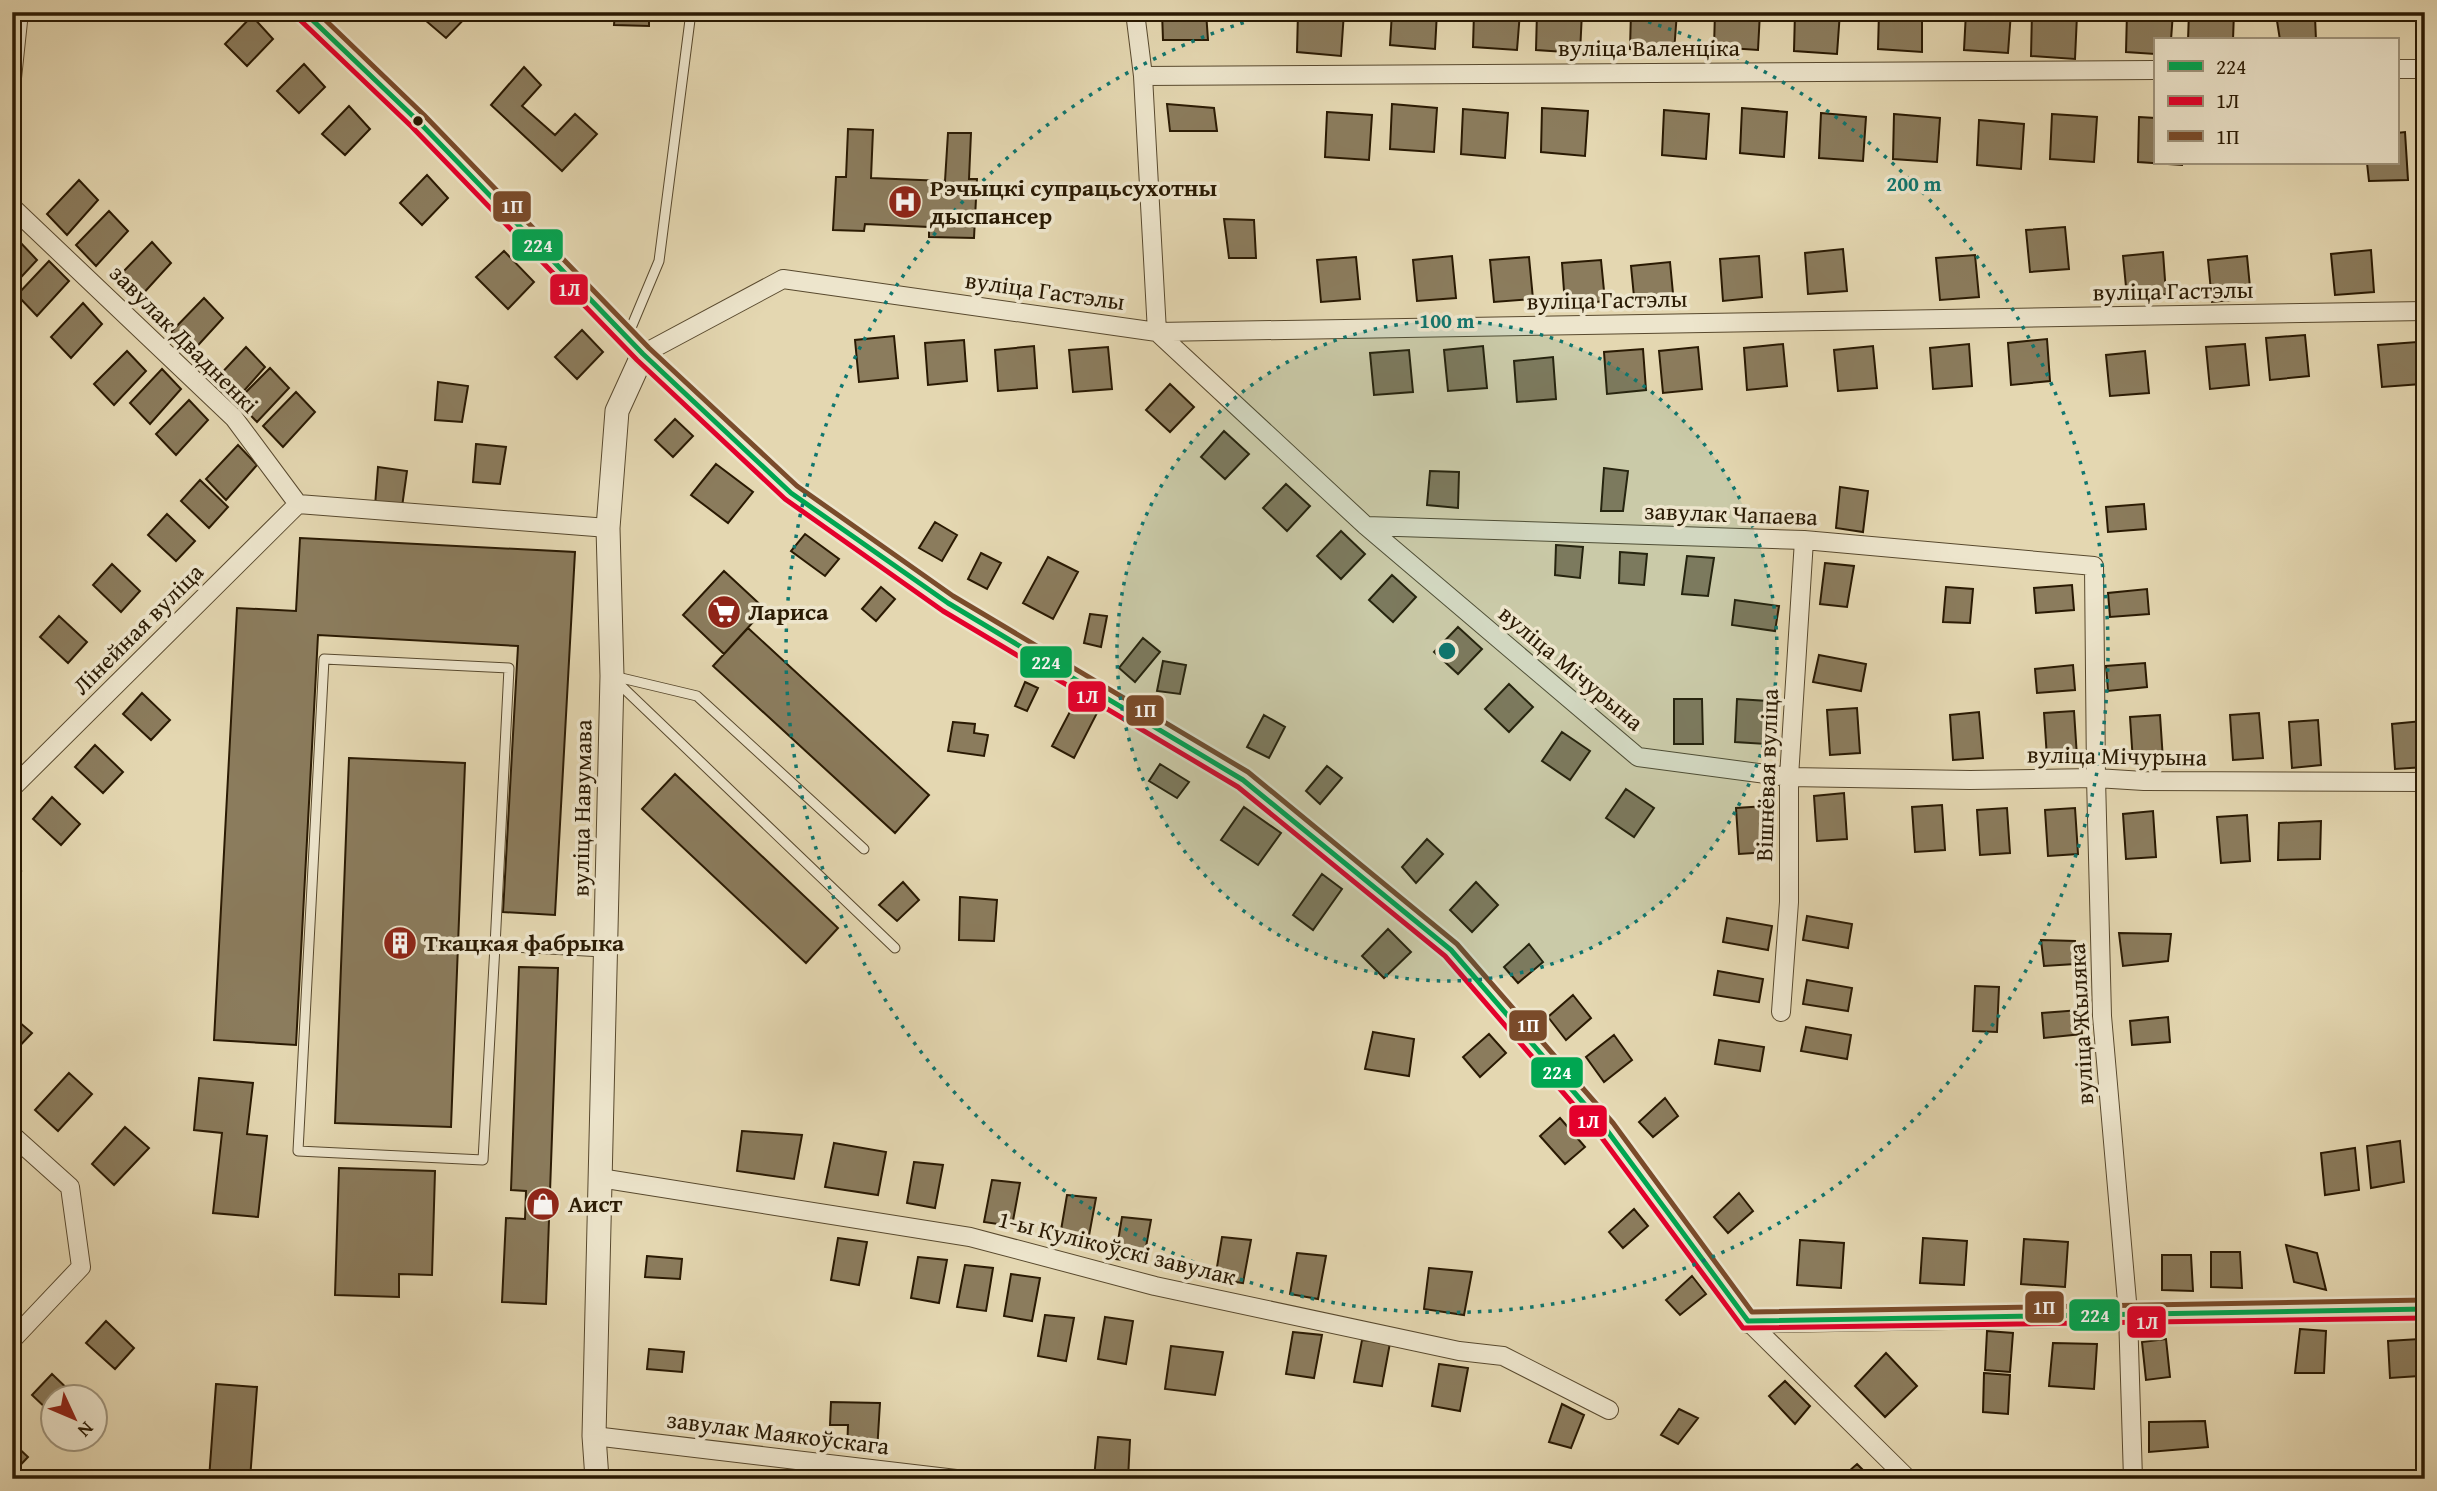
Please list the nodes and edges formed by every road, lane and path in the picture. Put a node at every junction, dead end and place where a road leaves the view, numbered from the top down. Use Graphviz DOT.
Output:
graph roads {
  1 [pos="19,12"];
  2 [pos="304,12"];
  3 [pos="691,12"];
  4 [pos="1135,12"];
  5 [pos="2398,69"];
  6 [pos="2425,69"];
  7 [pos="2154,70"];
  8 [pos="1143,76"];
  9 [pos="12,78"];
  10 [pos="12,206"];
  11 [pos="2425,311"];
  12 [pos="1157,332"];
  13 [pos="627,337"];
  14 [pos="643,354"];
  15 [pos="298,504"];
  16 [pos="1366,526"];
  17 [pos="608,528"];
  18 [pos="1804,540"];
  19 [pos="2094,566"];
  20 [pos="612,676"];
  21 [pos="1789,777"];
  22 [pos="2096,778"];
  23 [pos="2425,782"];
  24 [pos="12,788"];
  25 [pos="864,849"];
  26 [pos="495,946"];
  27 [pos="895,948"];
  28 [pos="605,952"];
  29 [pos="1781,1013"];
  30 [pos="12,1135"];
  31 [pos="600,1178"];
  32 [pos="2425,1310"];
  33 [pos="2128,1313"];
  34 [pos="1748,1321"];
  35 [pos="12,1340"];
  36 [pos="1609,1410"];
  37 [pos="594,1436"];
  38 [pos="597,1479"];
  39 [pos="956,1479"];
  40 [pos="1908,1479"];
  41 [pos="2133,1479"];
  1 -- 9 [label="street"];
  2 -- 13 [label="street"];
  3 -- 13 [label="lane"];
  4 -- 8 [label="street"];
  5 -- 6 [label="street"];
  7 -- 8 [label="street, вуліца Валенціка"];
  8 -- 12 [label="street"];
  10 -- 15 [label="street, завулак Двадненкі"];
  11 -- 12 [label="street, вуліца Гастэлы"];
  12 -- 14 [label="street, вуліца Гастэлы"];
  12 -- 16 [label="street, вуліца Мічурына"];
  13 -- 14 [label="street"];
  14 -- 17 [label="street, вуліца Навумава"];
  14 -- 34 [label="street"];
  15 -- 17 [label="street"];
  15 -- 24 [label="street, Лінейная вуліца"];
  16 -- 18 [label="street, завулак Чапаева"];
  16 -- 21 [label="street, вуліца Мічурына"];
  17 -- 20 [label="street, вуліца Навумава"];
  18 -- 19 [label="street, завулак Чапаева"];
  18 -- 21 [label="street, Вішнёвая вуліца"];
  19 -- 22 [label="street, вуліца Жыляка"];
  20 -- 25 [label="lane"];
  20 -- 27 [label="lane"];
  20 -- 28 [label="street, вуліца Навумава"];
  21 -- 22 [label="street, вуліца Мічурына"];
  21 -- 29 [label="street, Вішнёвая вуліца"];
  22 -- 23 [label="street, вуліца Мічурына"];
  22 -- 33 [label="street, вуліца Жыляка"];
  26 -- 26 [label="lane"];
  26 -- 28 [label="lane"];
  28 -- 31 [label="street, вуліца Навумава"];
  30 -- 35 [label="street"];
  31 -- 36 [label="street, 1-ы Кулікоўскі завулак"];
  31 -- 37 [label="street, вуліца Навумава"];
  32 -- 33 [label="street"];
  33 -- 34 [label="street"];
  33 -- 41 [label="street, вуліца Жыляка"];
  34 -- 40 [label="street"];
  37 -- 38 [label="street, вуліца Навумава"];
  37 -- 39 [label="street, завулак Маякоўскага"];
}
